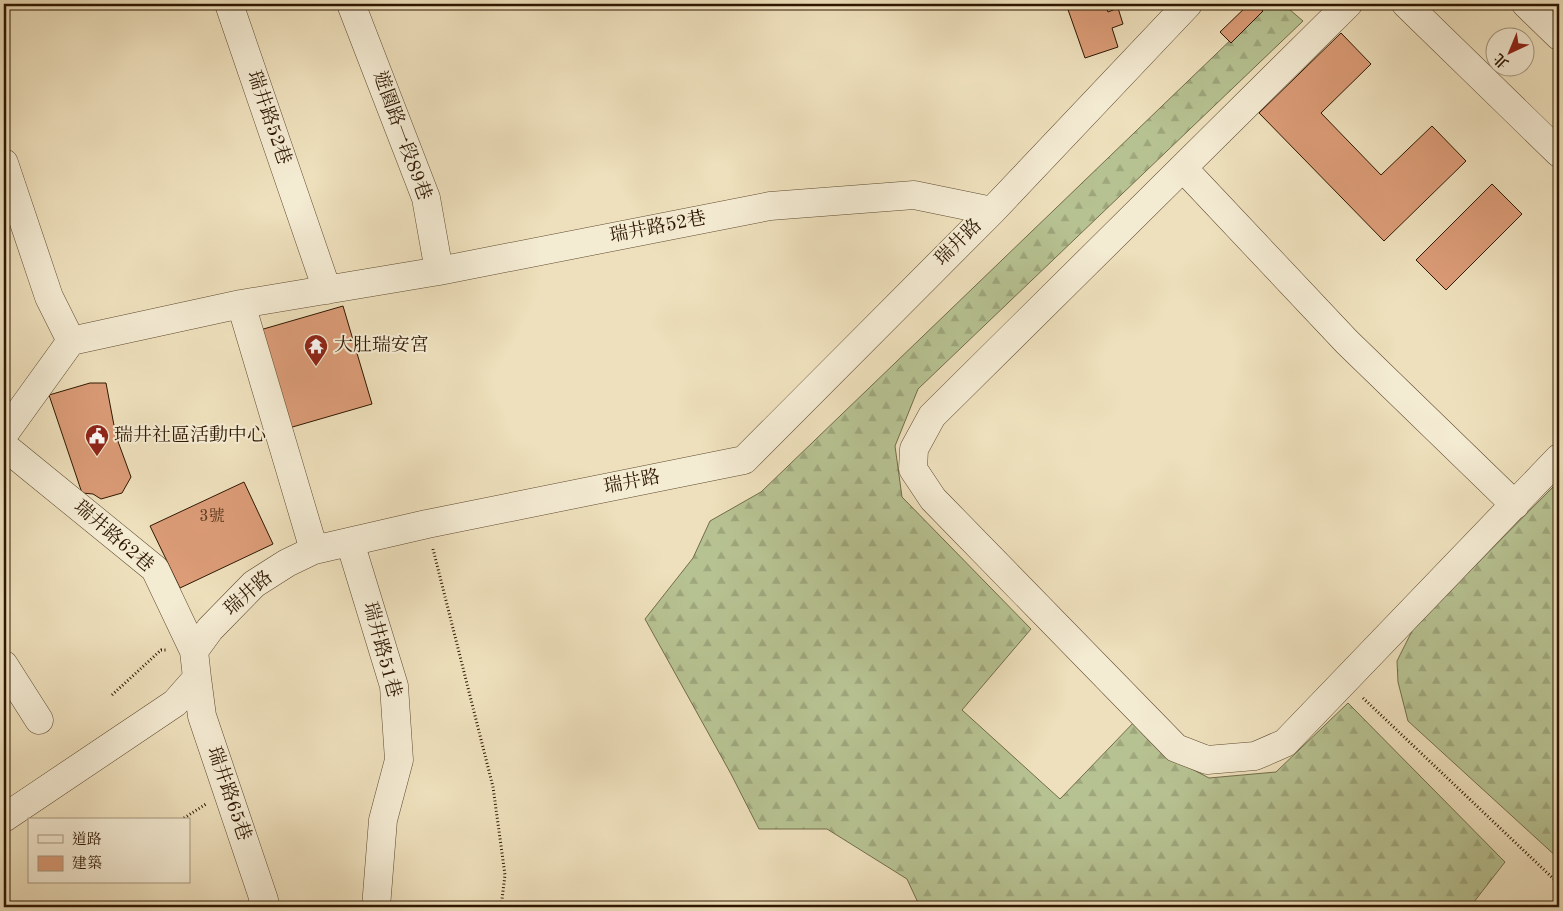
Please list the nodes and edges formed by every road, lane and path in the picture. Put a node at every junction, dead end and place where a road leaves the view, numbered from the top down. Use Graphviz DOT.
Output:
graph roads {
  1 [pos="229,4"];
  2 [pos="351,4"];
  3 [pos="1188,4"];
  4 [pos="1348,4"];
  5 [pos="1406,4"];
  6 [pos="1526,4"];
  7 [pos="1559,36"];
  8 [pos="1559,153"];
  9 [pos="4,163"];
  10 [pos="1183,168"];
  11 [pos="992,210"];
  12 [pos="439,271"];
  13 [pos="327,290"];
  14 [pos="241,304"];
  15 [pos="71,341"];
  16 [pos="4,434"];
  17 [pos="4,446"];
  18 [pos="1559,458"];
  19 [pos="1514,505"];
  20 [pos="427,524"];
  21 [pos="350,542"];
  22 [pos="314,550"];
  23 [pos="194,651"];
  24 [pos="4,665"];
  25 [pos="197,678"];
  26 [pos="1345,680"];
  27 [pos="112,695"];
  28 [pos="39,720"];
  29 [pos="4,818"];
  30 [pos="1559,884"];
  31 [pos="261,907"];
  32 [pos="376,907"];
  33 [pos="501,907"];
  1 -- 13 [label="street, 瑞井路52巷"];
  2 -- 12 [label="street, 遊園路一段89巷"];
  3 -- 11 [label="street, 瑞井路"];
  4 -- 10 [label="street"];
  5 -- 8 [label="street"];
  6 -- 7 [label="street"];
  9 -- 15 [label="street"];
  10 -- 19 [label="street"];
  10 -- 26 [label="street"];
  11 -- 12 [label="street, 瑞井路52巷"];
  11 -- 20 [label="street, 瑞井路"];
  12 -- 13 [label="street, 瑞井路52巷"];
  13 -- 14 [label="street, 瑞井路52巷"];
  14 -- 15 [label="street, 瑞井路52巷"];
  14 -- 22 [label="street"];
  15 -- 16 [label="street"];
  17 -- 23 [label="street, 瑞井路62巷"];
  18 -- 19 [label="street"];
  19 -- 26 [label="street"];
  20 -- 21 [label="street, 瑞井路"];
  20 -- 33 [label="path"];
  21 -- 22 [label="street, 瑞井路"];
  21 -- 32 [label="street, 瑞井路51巷"];
  22 -- 23 [label="street, 瑞井路"];
  23 -- 25 [label="street"];
  23 -- 27 [label="path"];
  24 -- 28 [label="street"];
  25 -- 29 [label="street"];
  25 -- 31 [label="street, 瑞井路65巷"];
  26 -- 30 [label="path"];
}
